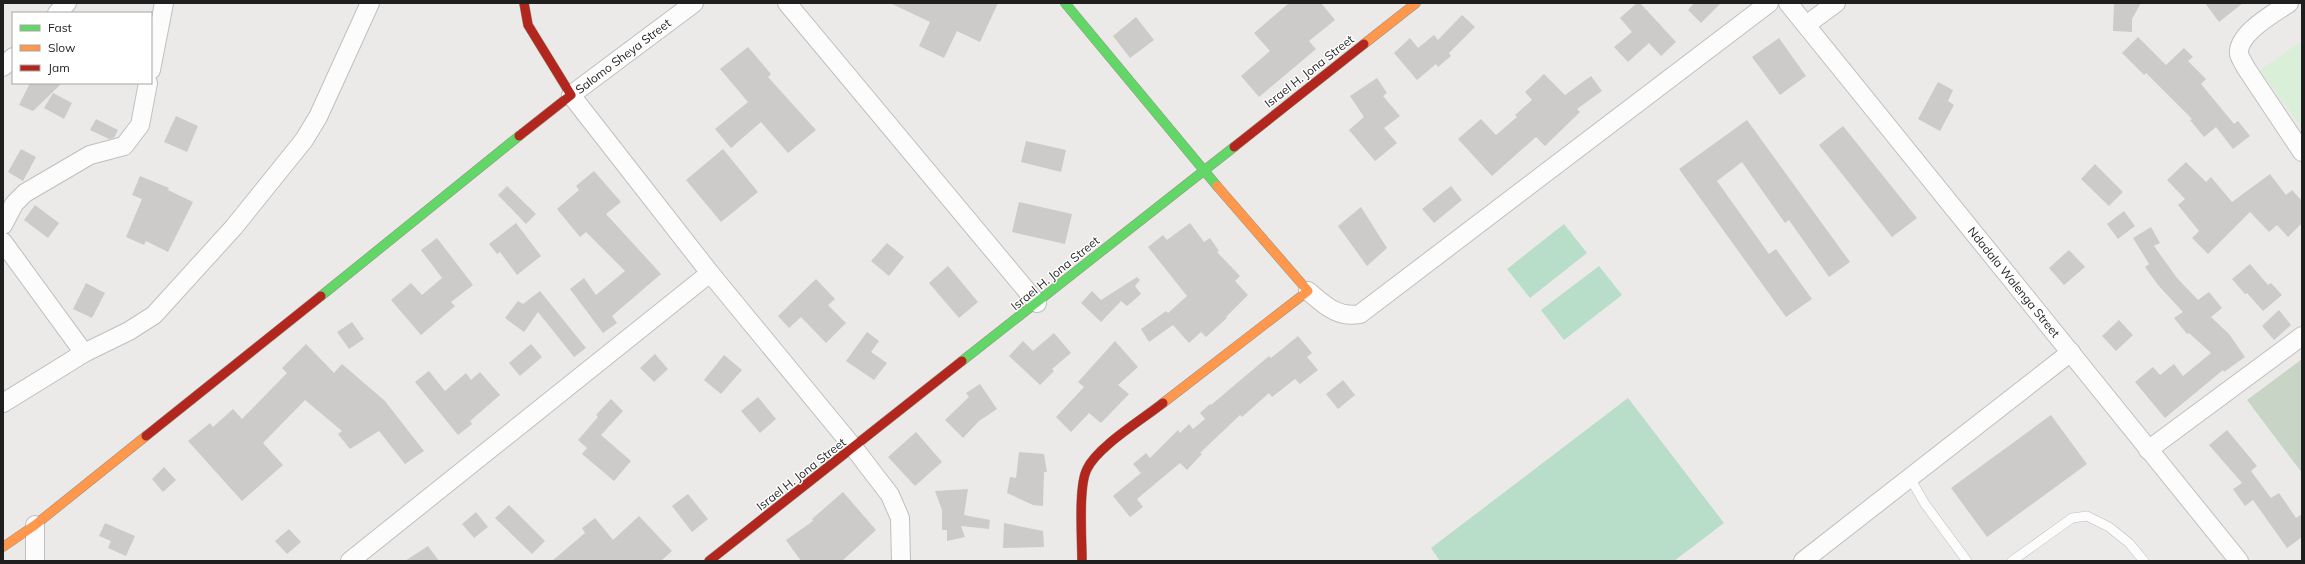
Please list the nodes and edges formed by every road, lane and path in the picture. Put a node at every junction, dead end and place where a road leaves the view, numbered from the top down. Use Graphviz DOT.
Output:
graph roads {
  1 [pos="67,3"];
  2 [pos="164,3"];
  3 [pos="370,3"];
  4 [pos="524,3"];
  5 [pos="694,3"];
  6 [pos="787,3"];
  7 [pos="1065,3"];
  8 [pos="1416,3"];
  9 [pos="1769,3"];
  10 [pos="1788,3"];
  11 [pos="1836,3"];
  12 [pos="2289,3"];
  13 [pos="58,12"];
  14 [pos="1806,25"];
  15 [pos="12,58"];
  16 [pos="152,65"];
  17 [pos="3,67"];
  18 [pos="148,84"];
  19 [pos="571,95"];
  20 [pos="2302,152"];
  21 [pos="1203,170"];
  22 [pos="3,224"];
  23 [pos="3,242"];
  24 [pos="710,273"];
  25 [pos="1308,291"];
  26 [pos="1037,303"];
  27 [pos="2302,336"];
  28 [pos="2071,352"];
  29 [pos="84,353"];
  30 [pos="3,403"];
  31 [pos="854,448"];
  32 [pos="2148,450"];
  33 [pos="1910,478"];
  34 [pos="35,525"];
  35 [pos="3,547"];
  36 [pos="35,561"];
  37 [pos="350,561"];
  38 [pos="709,561"];
  39 [pos="901,561"];
  40 [pos="1082,561"];
  41 [pos="1803,561"];
  42 [pos="1968,561"];
  43 [pos="2012,561"];
  44 [pos="2144,561"];
  45 [pos="2239,561"];
  1 -- 13 [label="street"];
  2 -- 16 [label="street"];
  3 -- 29 [label="street"];
  4 -- 19 [label="street"];
  5 -- 19 [label="street, Salomo Sheya Street"];
  6 -- 26 [label="street"];
  7 -- 21 [label="street"];
  8 -- 21 [label="street, Israel H. Jona Street"];
  9 -- 25 [label="street"];
  10 -- 14 [label="street, Ndadala Walenga Street"];
  11 -- 14 [label="street"];
  12 -- 20 [label="street"];
  14 -- 28 [label="street, Ndadala Walenga Street"];
  15 -- 17 [label="street"];
  18 -- 22 [label="street"];
  19 -- 24 [label="street"];
  19 -- 34 [label="street"];
  21 -- 25 [label="street"];
  21 -- 26 [label="street, Israel H. Jona Street"];
  23 -- 29 [label="street"];
  24 -- 31 [label="street"];
  24 -- 37 [label="street"];
  25 -- 40 [label="street"];
  26 -- 31 [label="street, Israel H. Jona Street"];
  27 -- 32 [label="street"];
  28 -- 32 [label="street, Ndadala Walenga Street"];
  28 -- 33 [label="street"];
  29 -- 30 [label="street"];
  31 -- 38 [label="street, Israel H. Jona Street"];
  31 -- 39 [label="street"];
  32 -- 45 [label="street, Ndadala Walenga Street"];
  33 -- 41 [label="street"];
  33 -- 42 [label="lane"];
  34 -- 35 [label="street"];
  34 -- 36 [label="street"];
  43 -- 44 [label="lane"];
}
